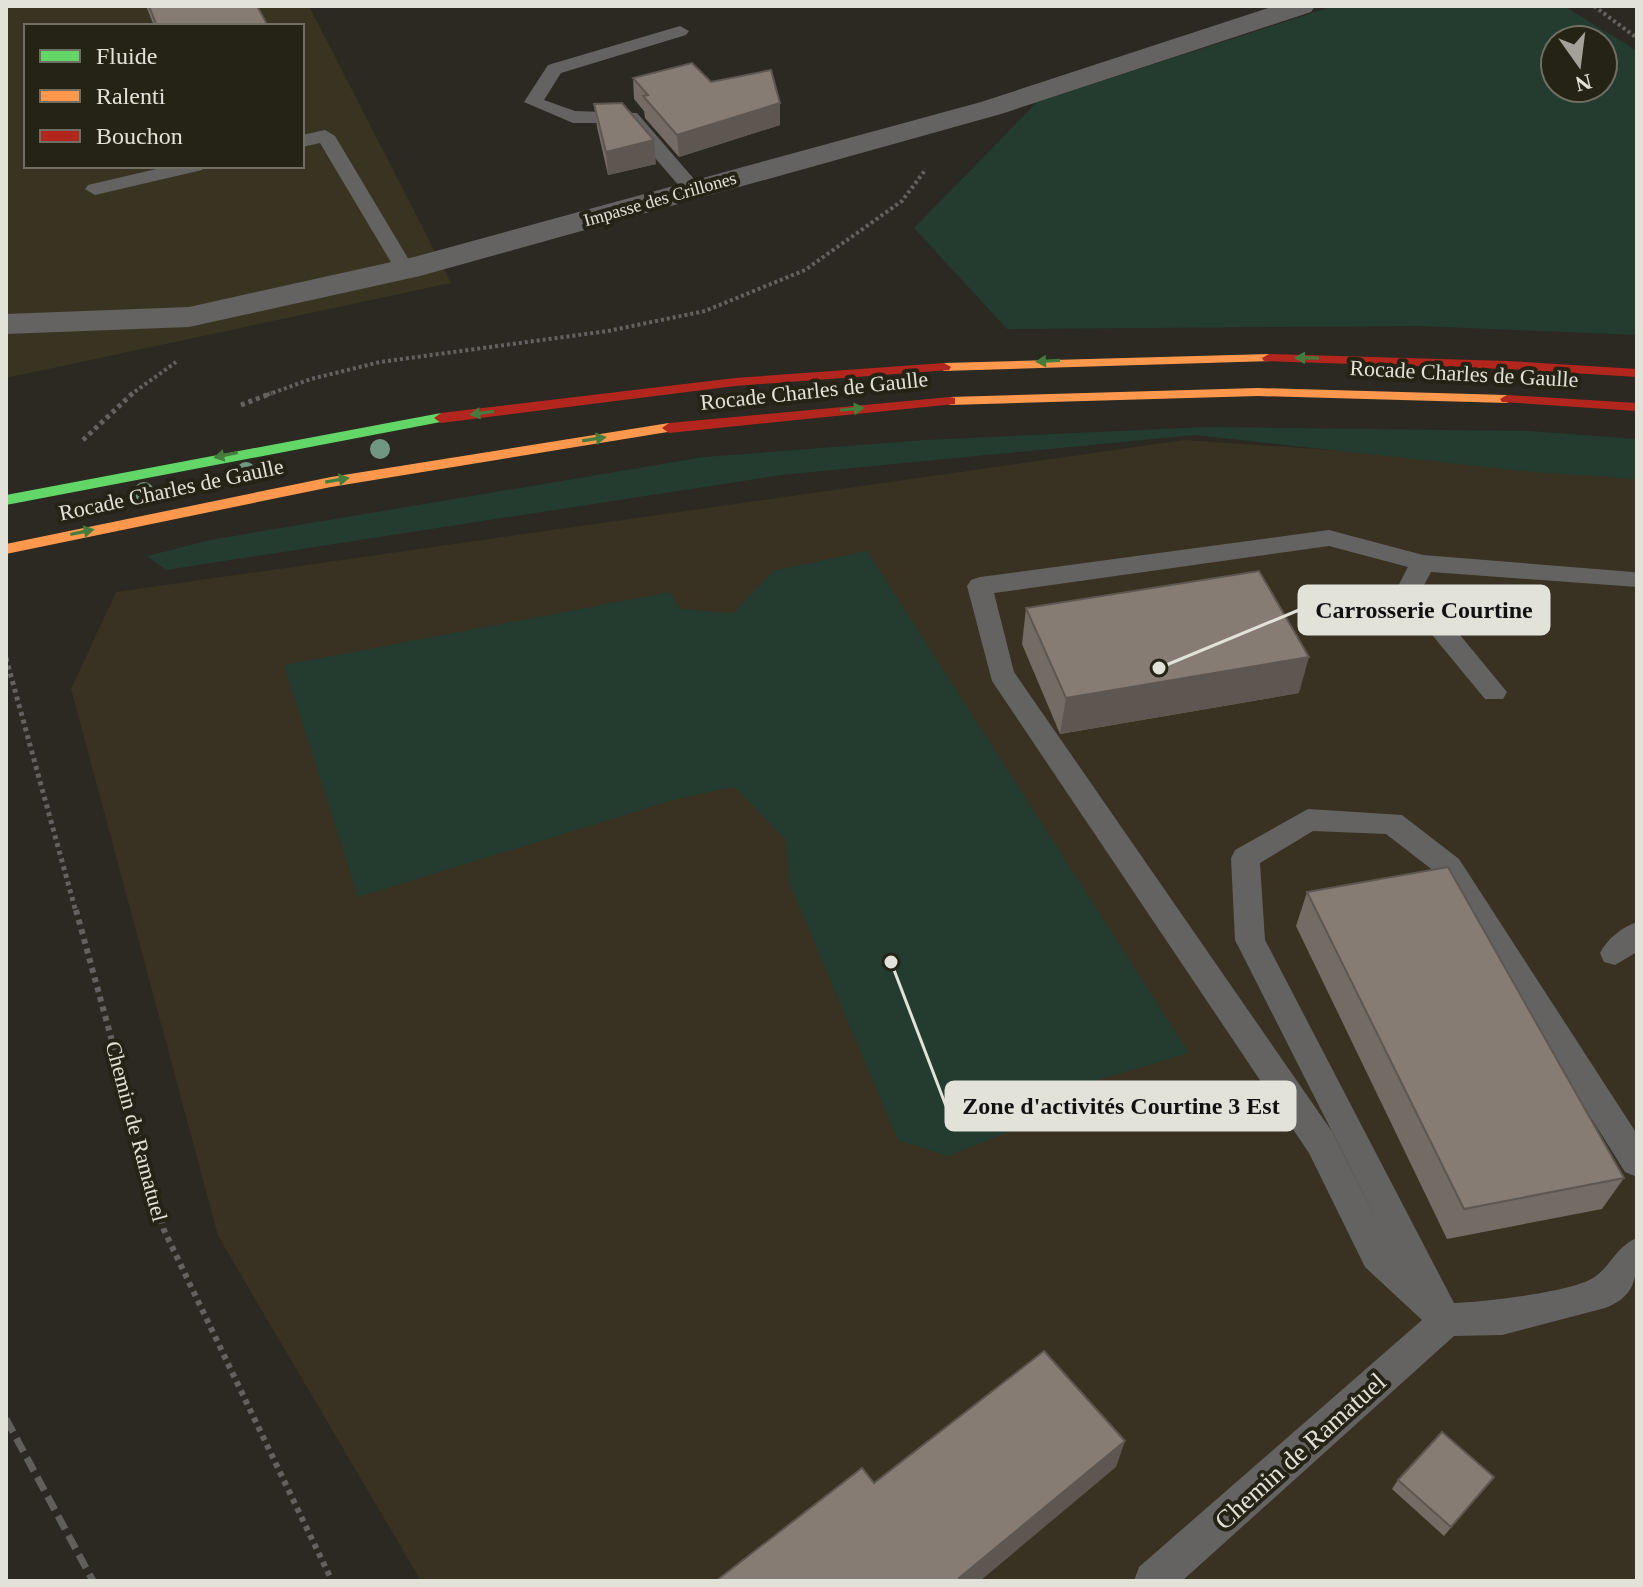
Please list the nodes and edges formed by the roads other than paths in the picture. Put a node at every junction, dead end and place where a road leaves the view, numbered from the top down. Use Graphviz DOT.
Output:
graph roads {
  1 [pos="1301,6"];
  2 [pos="680,31"];
  3 [pos="304,141"];
  4 [pos="186,168"];
  5 [pos="95,189"];
  6 [pos="693,190"];
  7 [pos="405,270"];
  8 [pos="6,324"];
  9 [pos="1637,373"];
  10 [pos="1637,407"];
  11 [pos="6,500"];
  12 [pos="6,549"];
  13 [pos="1423,563"];
  14 [pos="1633,580"];
  15 [pos="1494,692"];
  16 [pos="1637,1162"];
  17 [pos="1637,1254"];
  18 [pos="1447,1320"];
  19 [pos="1153,1581"];
  1 -- 6 [label="street, Impasse des Crillones"];
  2 -- 6 [label="lane"];
  3 -- 7 [label="lane"];
  4 -- 5 [label="lane"];
  6 -- 7 [label="street, Impasse des Crillones"];
  7 -- 8 [label="street, Impasse des Crillones"];
  9 -- 11 [label="main road, Rocade Charles de Gaulle, one-way"];
  12 -- 10 [label="main road, Rocade Charles de Gaulle, one-way"];
  13 -- 14 [label="lane"];
  13 -- 15 [label="lane"];
  13 -- 18 [label="lane"];
  16 -- 18 [label="lane"];
  17 -- 18 [label="lane"];
  18 -- 19 [label="lane, Chemin de Ramatuel"];
}
